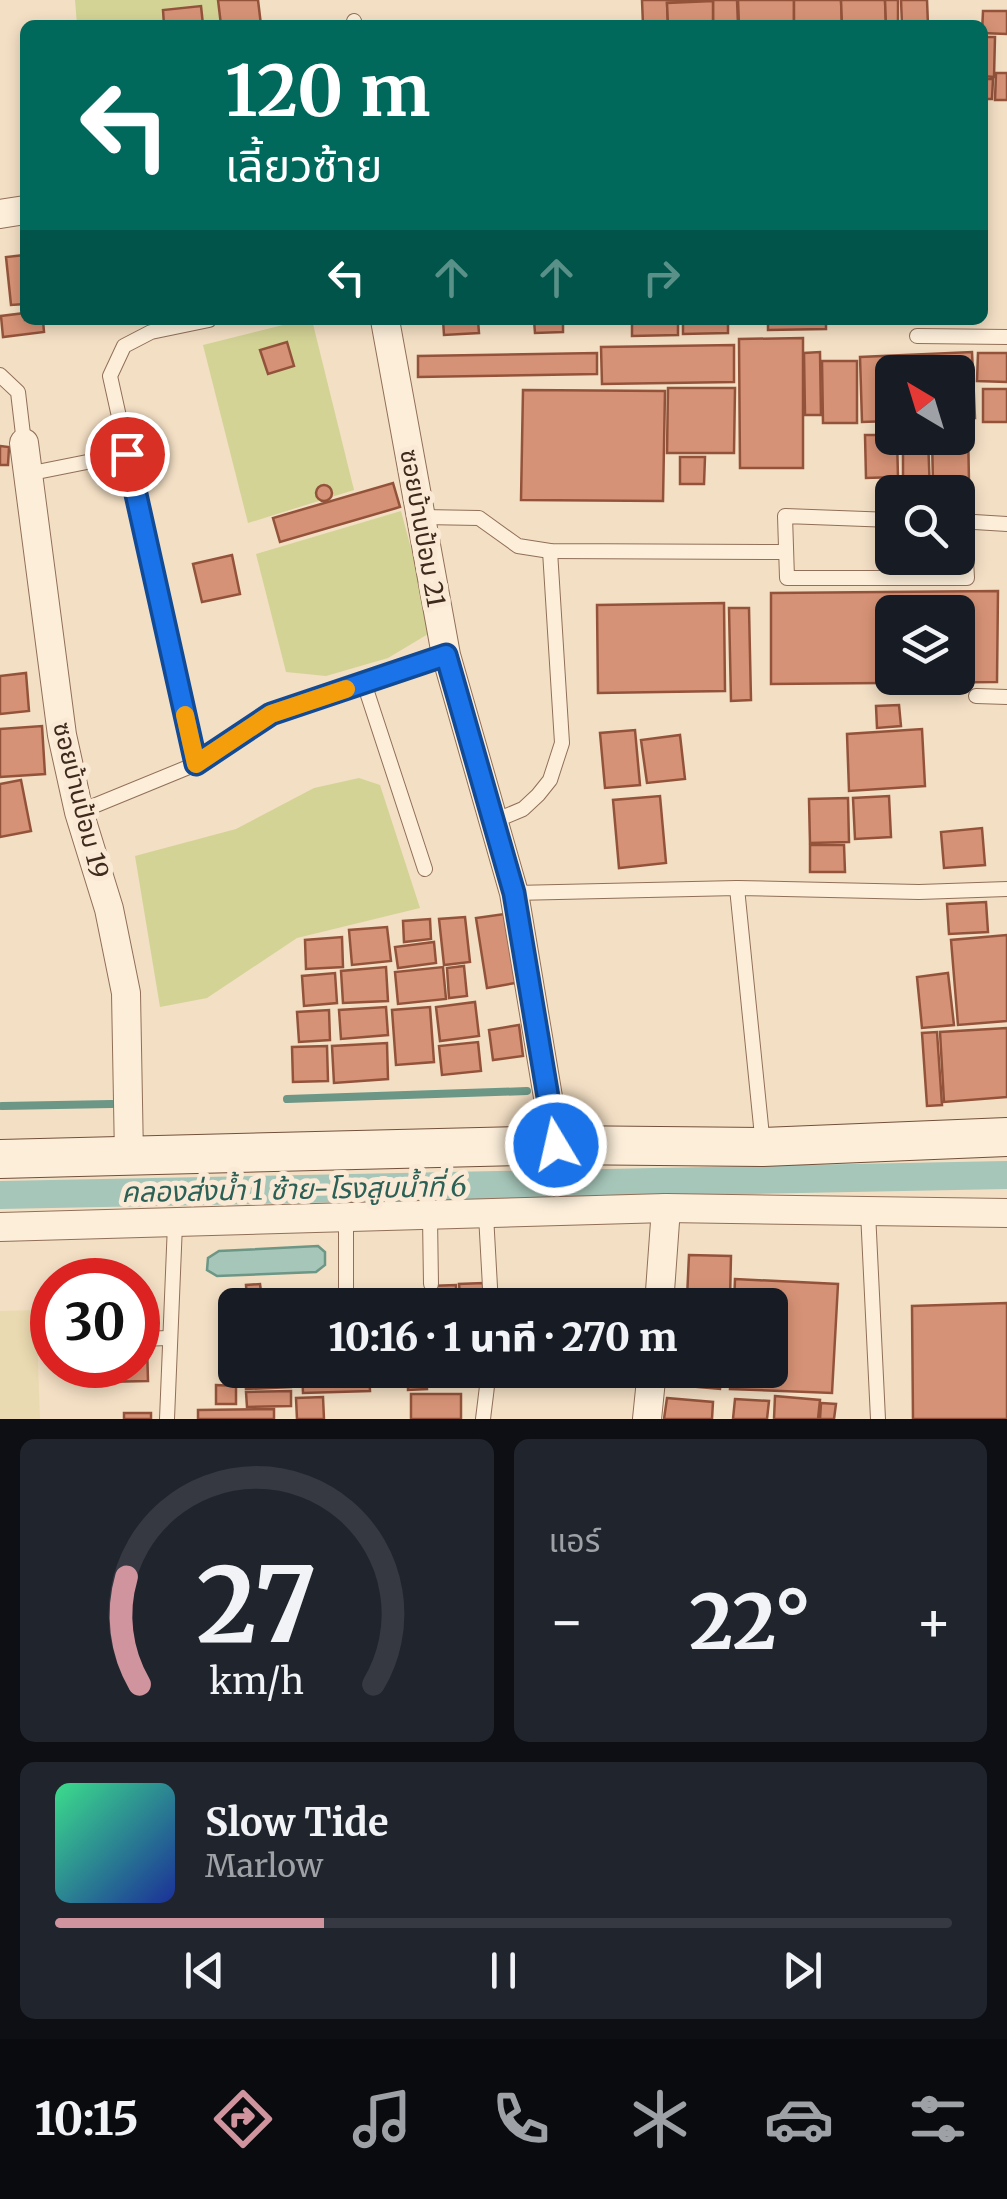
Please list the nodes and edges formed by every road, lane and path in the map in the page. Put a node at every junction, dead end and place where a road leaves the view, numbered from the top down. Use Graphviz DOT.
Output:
graph roads {
  1 [pos="185,325"];
  2 [pos="386,325"];
  3 [pos="917,336"];
  4 [pos="1007,337"];
  5 [pos="0,375"];
  6 [pos="24,444"];
  7 [pos="127,454"];
  8 [pos="28,474"];
  9 [pos="422,517"];
  10 [pos="875,519"];
  11 [pos="975,523"];
  12 [pos="1007,524"];
  13 [pos="550,551"];
  14 [pos="786,552"];
  15 [pos="966,575"];
  16 [pos="446,655"];
  17 [pos="364,683"];
  18 [pos="976,696"];
  19 [pos="1007,696"];
  20 [pos="196,764"];
  21 [pos="79,812"];
  22 [pos="491,822"];
  23 [pos="425,868"];
  24 [pos="738,888"];
  25 [pos="1007,889"];
  26 [pos="514,893"];
  27 [pos="1007,1137"];
  28 [pos="556,1145"];
  29 [pos="763,1147"];
  30 [pos="128,1156"];
  31 [pos="0,1159"];
  32 [pos="666,1208"];
  33 [pos="868,1212"];
  34 [pos="1007,1213"];
  35 [pos="486,1215"];
  36 [pos="430,1216"];
  37 [pos="346,1219"];
  38 [pos="175,1224"];
  39 [pos="0,1227"];
  40 [pos="431,1284"];
  41 [pos="346,1288"];
  42 [pos="489,1288"];
  43 [pos="660,1288"];
  44 [pos="160,1338"];
  45 [pos="169,1338"];
  46 [pos="487,1388"];
  47 [pos="650,1388"];
  48 [pos="168,1419"];
  49 [pos="483,1419"];
  50 [pos="646,1419"];
  51 [pos="878,1419"];
  1 -- 7 [label="lane"];
  2 -- 9 [label="street, ซอยบ้านป้อม 21"];
  3 -- 4 [label="lane"];
  5 -- 6 [label="lane"];
  6 -- 8 [label="street, ซอยบ้านป้อม 19"];
  7 -- 8 [label="lane"];
  7 -- 20 [label="lane"];
  8 -- 21 [label="street, ซอยบ้านป้อม 19"];
  9 -- 13 [label="lane"];
  9 -- 16 [label="street, ซอยบ้านป้อม 21"];
  10 -- 14 [label="lane"];
  11 -- 12 [label="lane"];
  13 -- 14 [label="lane"];
  13 -- 22 [label="lane"];
  14 -- 15 [label="lane"];
  16 -- 17 [label="lane"];
  16 -- 22 [label="street, ซอยบ้านป้อม 21"];
  17 -- 20 [label="lane"];
  17 -- 23 [label="lane"];
  18 -- 19 [label="lane"];
  20 -- 21 [label="lane"];
  21 -- 30 [label="street, ซอยบ้านป้อม 19"];
  22 -- 26 [label="street, ซอยบ้านป้อม 21"];
  24 -- 25 [label="lane"];
  24 -- 26 [label="lane"];
  24 -- 29 [label="lane"];
  26 -- 28 [label="street, ซอยบ้านป้อม 21"];
  27 -- 29 [label="main road"];
  28 -- 29 [label="main road"];
  28 -- 30 [label="main road"];
  30 -- 31 [label="main road"];
  32 -- 33 [label="street"];
  32 -- 35 [label="street"];
  32 -- 43 [label="street"];
  33 -- 34 [label="street"];
  33 -- 51 [label="lane"];
  35 -- 36 [label="street"];
  35 -- 42 [label="lane"];
  36 -- 37 [label="street"];
  36 -- 40 [label="lane"];
  37 -- 38 [label="street"];
  37 -- 41 [label="lane"];
  38 -- 39 [label="street"];
  38 -- 45 [label="lane"];
  44 -- 45 [label="lane"];
  45 -- 48 [label="lane"];
  46 -- 49 [label="lane"];
  47 -- 50 [label="street"];
}
